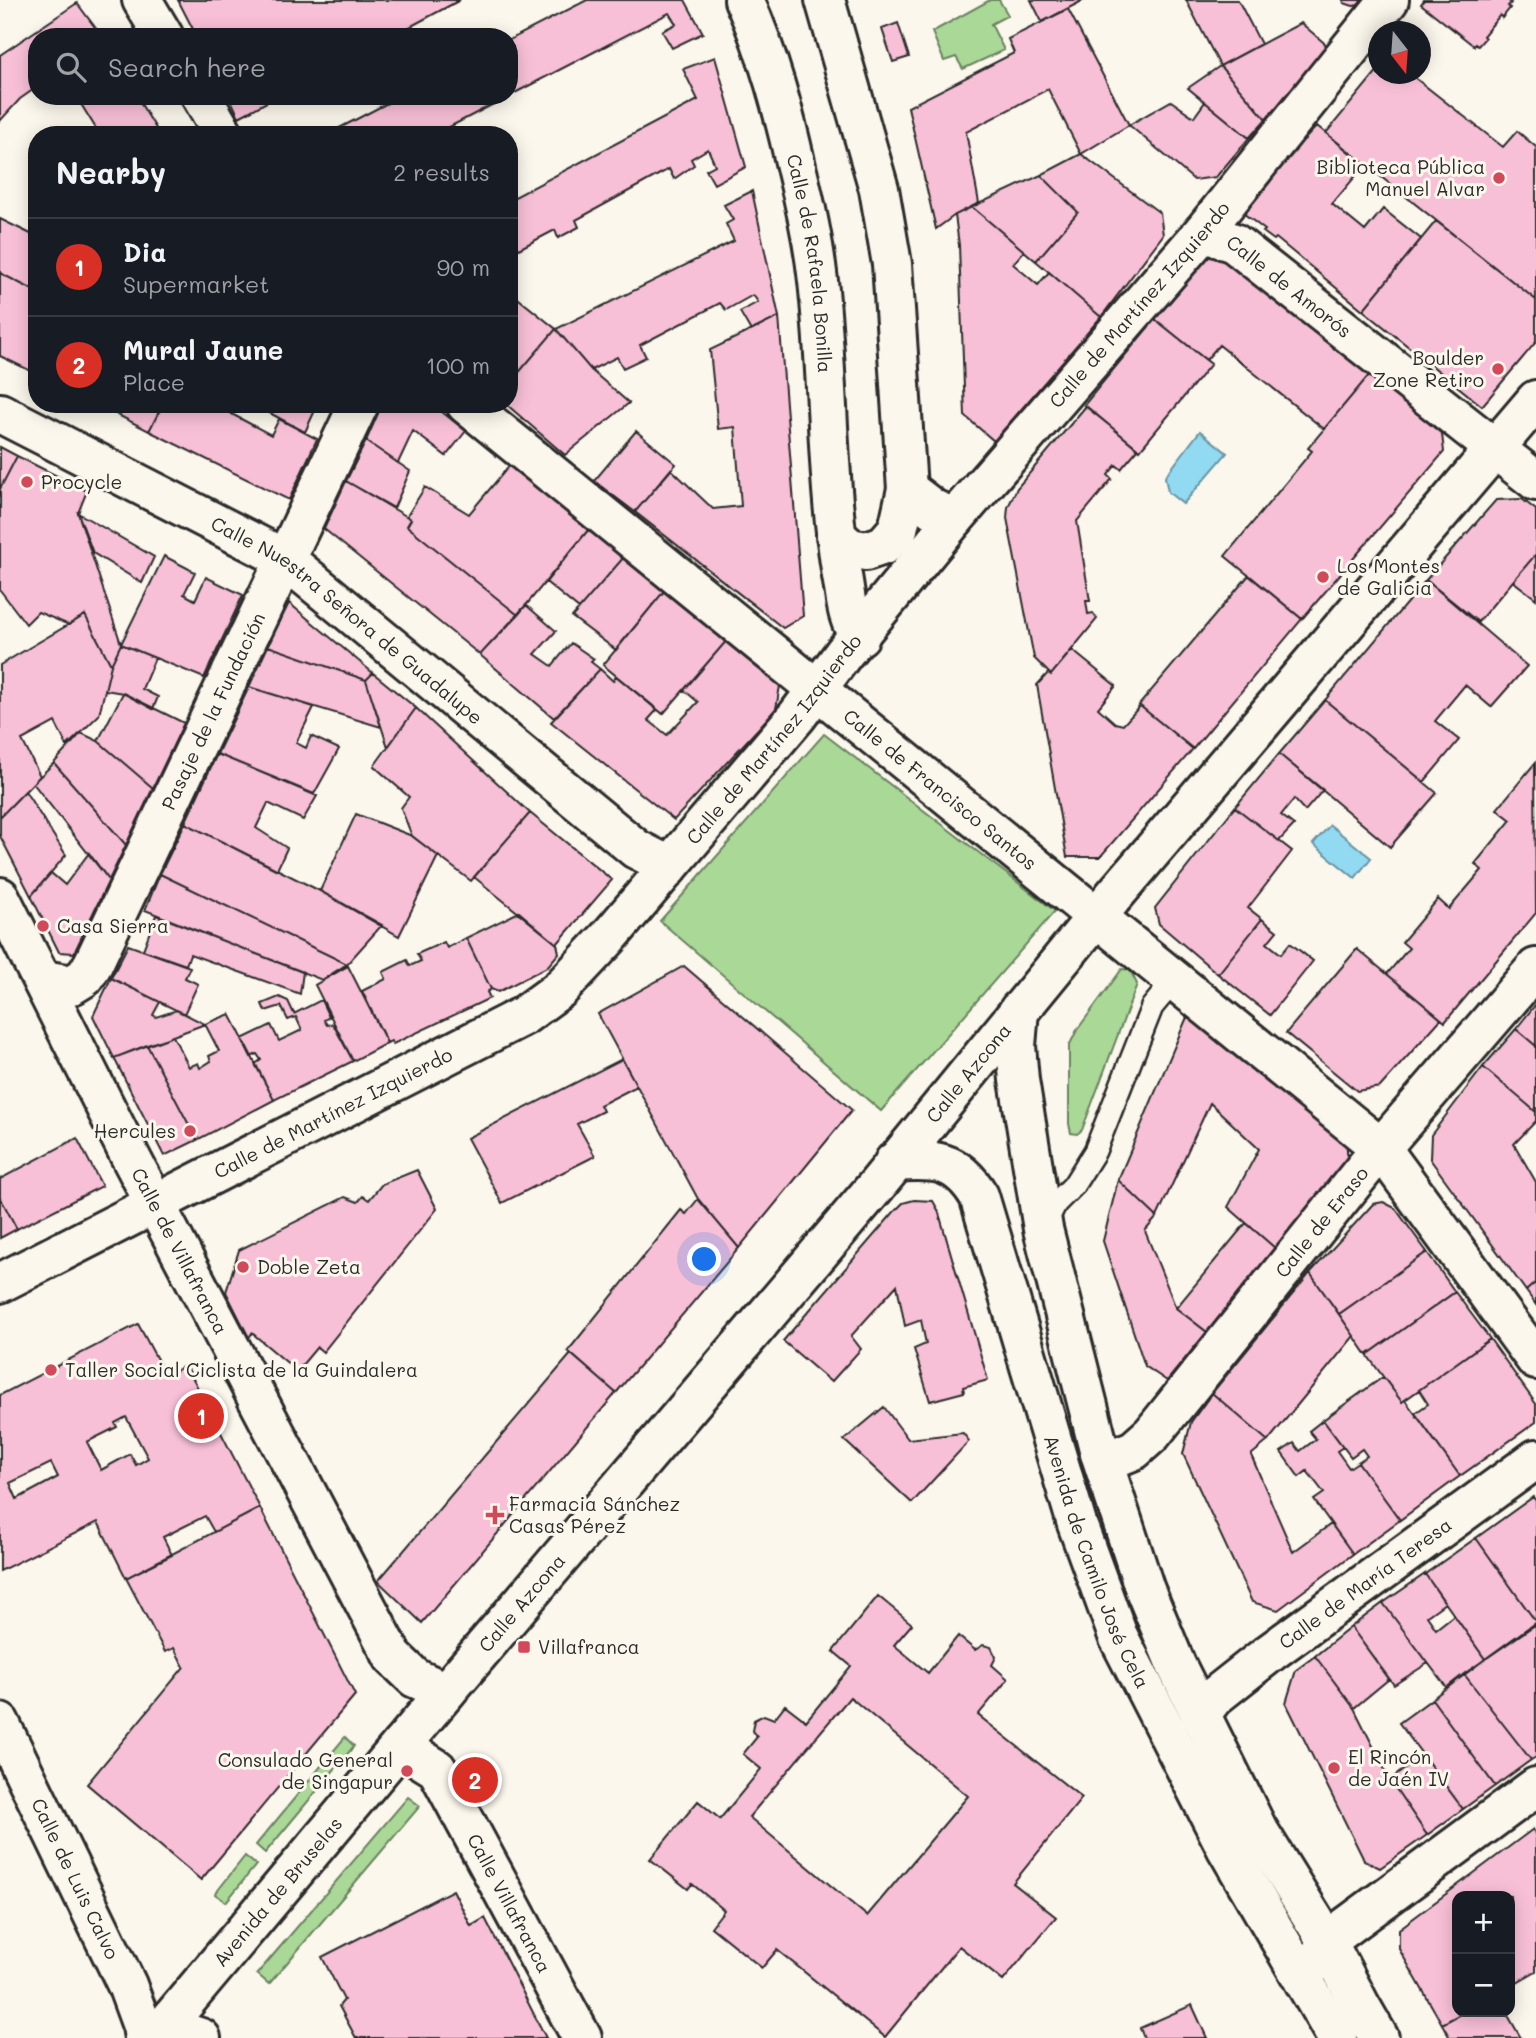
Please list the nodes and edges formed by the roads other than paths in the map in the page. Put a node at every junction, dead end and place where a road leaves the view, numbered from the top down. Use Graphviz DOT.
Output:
graph roads {
  1 [pos="142,0"];
  2 [pos="744,0"];
  3 [pos="825,0"];
  4 [pos="1389,0"];
  5 [pos="159,28"];
  6 [pos="206,105"];
  7 [pos="219,126"];
  8 [pos="1203,232"];
  9 [pos="1536,400"];
  10 [pos="0,413"];
  11 [pos="355,413"];
  12 [pos="477,413"];
  13 [pos="1496,449"];
  14 [pos="1536,481"];
  15 [pos="907,489"];
  16 [pos="956,518"];
  17 [pos="836,536"];
  18 [pos="285,559"];
  19 [pos="860,636"];
  20 [pos="817,690"];
  21 [pos="669,866"];
  22 [pos="0,897"];
  23 [pos="1096,917"];
  24 [pos="1536,968"];
  25 [pos="43,980"];
  26 [pos="1178,984"];
  27 [pos="1019,1010"];
  28 [pos="1381,1148"];
  29 [pos="894,1162"];
  30 [pos="155,1205"];
  31 [pos="1043,1229"];
  32 [pos="0,1283"];
  33 [pos="1536,1360"];
  34 [pos="1100,1453"];
  35 [pos="1536,1460"];
  36 [pos="446,1692"];
  37 [pos="1200,1716"];
  38 [pos="0,1723"];
  39 [pos="400,1745"];
  40 [pos="1536,1787"];
  41 [pos="1327,1941"];
  42 [pos="1310,1993"];
  43 [pos="154,2034"];
  44 [pos="201,2038"];
  45 [pos="582,2038"];
  46 [pos="1337,2038"];
  47 [pos="1379,2038"];
  1 -- 5 [label="street"];
  2 -- 17 [label="street, Calle de Rafaela Bonilla"];
  3 -- 15 [label="street"];
  4 -- 8 [label="street, Calle de Martínez Izquierdo"];
  6 -- 7 [label="street"];
  8 -- 13 [label="street, Calle de Amorós"];
  8 -- 16 [label="street, Calle de Martínez Izquierdo"];
  9 -- 13 [label="street, Calle Azcona"];
  10 -- 18 [label="street, Calle Nuestra Señora de Guadalupe"];
  11 -- 18 [label="street, Pasaje de la Fundación"];
  12 -- 20 [label="street, Calle de Francisco Santos"];
  13 -- 14 [label="street, Calle de Amorós"];
  13 -- 23 [label="street, Calle Azcona"];
  15 -- 16 [label="street"];
  15 -- 17 [label="street"];
  16 -- 19 [label="street, Calle de Martínez Izquierdo"];
  17 -- 19 [label="street, Calle de Rafaela Bonilla"];
  18 -- 21 [label="street, Calle Nuestra Señora de Guadalupe"];
  18 -- 25 [label="street, Pasaje de la Fundación"];
  19 -- 20 [label="street, Calle de Martínez Izquierdo"];
  20 -- 21 [label="street, Calle de Martínez Izquierdo"];
  20 -- 23 [label="street, Calle de Francisco Santos"];
  21 -- 30 [label="street, Calle de Martínez Izquierdo"];
  22 -- 25 [label="street, Calle de Villafranca"];
  23 -- 26 [label="street, Calle de Francisco Santos"];
  23 -- 27 [label="street, Calle Azcona"];
  24 -- 28 [label="street, Calle de Eraso"];
  25 -- 30 [label="street, Calle de Villafranca"];
  26 -- 28 [label="street, Calle de Francisco Santos"];
  26 -- 31 [label="lane"];
  27 -- 29 [label="street, Calle Azcona"];
  27 -- 31 [label="street, Avenida de Camilo José Cela"];
  28 -- 33 [label="street, Calle de Francisco Santos"];
  28 -- 34 [label="street, Calle de Eraso"];
  29 -- 36 [label="street, Calle Azcona"];
  29 -- 42 [label="street, Avenida de Camilo José Cela"];
  30 -- 32 [label="street, Calle de Martínez Izquierdo"];
  30 -- 36 [label="street, Calle de Villafranca"];
  31 -- 34 [label="street, Avenida de Camilo José Cela"];
  34 -- 37 [label="street, Avenida de Camilo José Cela"];
  35 -- 37 [label="street, Calle de María Teresa"];
  36 -- 39 [label="street, Calle Azcona"];
  37 -- 41 [label="street, Avenida de Camilo José Cela"];
  38 -- 43 [label="street, Calle de Luis Calvo"];
  39 -- 43 [label="street, Avenida de Bruselas"];
  39 -- 45 [label="street, Calle Villafranca"];
  40 -- 41 [label="street"];
  41 -- 42 [label="street"];
  41 -- 47 [label="street, Avenida de Camilo José Cela"];
  42 -- 46 [label="street, Avenida de Camilo José Cela"];
  43 -- 44 [label="street"];
}
